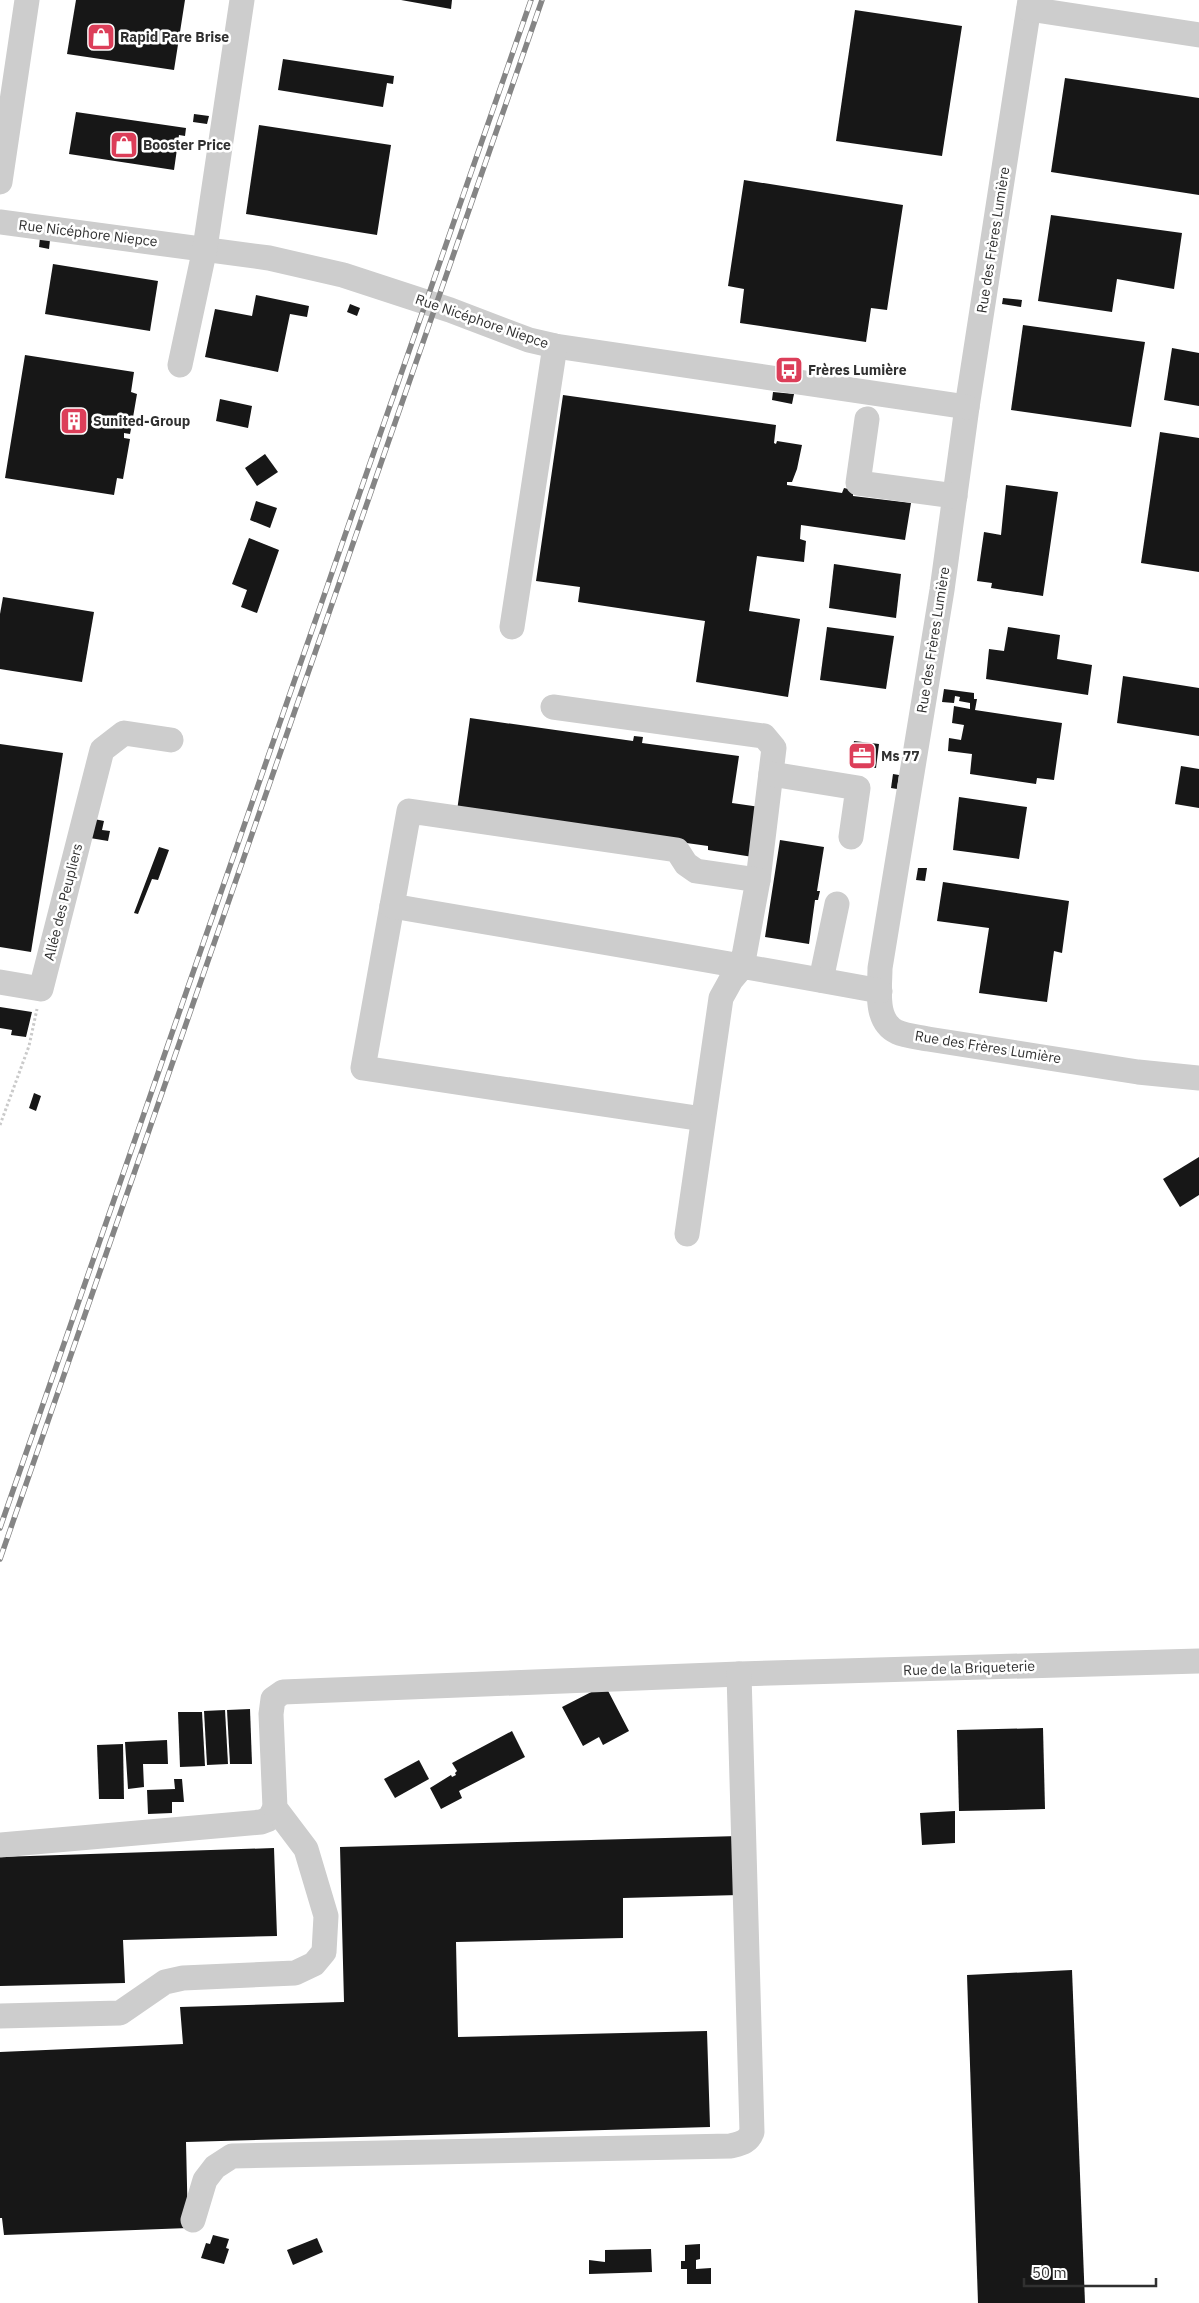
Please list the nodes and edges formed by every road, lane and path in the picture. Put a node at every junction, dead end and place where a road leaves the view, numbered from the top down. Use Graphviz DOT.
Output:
graph roads {
  1 [pos="27,0"];
  2 [pos="242,0"];
  3 [pos="1030,4"];
  4 [pos="1199,35"];
  5 [pos="4,121"];
  6 [pos="0,182"];
  7 [pos="0,222"];
  8 [pos="205,248"];
  9 [pos="555,346"];
  10 [pos="180,365"];
  11 [pos="967,407"];
  12 [pos="868,419"];
  13 [pos="955,496"];
  14 [pos="512,627"];
  15 [pos="553,707"];
  16 [pos="172,740"];
  17 [pos="771,774"];
  18 [pos="851,837"];
  19 [pos="758,880"];
  20 [pos="837,904"];
  21 [pos="392,906"];
  22 [pos="742,967"];
  23 [pos="821,980"];
  24 [pos="0,982"];
  25 [pos="41,988"];
  26 [pos="880,991"];
  27 [pos="1199,1078"];
  28 [pos="703,1119"];
  29 [pos="0,1125"];
  30 [pos="686,1234"];
  31 [pos="1199,1662"];
  32 [pos="739,1674"];
  33 [pos="275,1808"];
  34 [pos="0,1845"];
  35 [pos="0,2016"];
  36 [pos="193,2220"];
  1 -- 5 [label="street"];
  2 -- 8 [label="street"];
  3 -- 4 [label="street"];
  3 -- 11 [label="street, Rue des Frères Lumière"];
  5 -- 6 [label="street"];
  7 -- 8 [label="street, Rue Nicéphore Niepce"];
  8 -- 9 [label="street, Rue Nicéphore Niepce"];
  8 -- 10 [label="street"];
  9 -- 11 [label="street, Rue Nicéphore Niepce"];
  9 -- 14 [label="street"];
  11 -- 13 [label="street, Rue des Frères Lumière"];
  12 -- 13 [label="street"];
  13 -- 26 [label="street, Rue des Frères Lumière"];
  15 -- 17 [label="street"];
  16 -- 25 [label="street, Allée des Peupliers"];
  17 -- 18 [label="street"];
  17 -- 19 [label="street"];
  19 -- 21 [label="street"];
  19 -- 22 [label="street"];
  20 -- 23 [label="street"];
  21 -- 22 [label="street"];
  21 -- 28 [label="street"];
  22 -- 23 [label="street"];
  22 -- 28 [label="street"];
  23 -- 26 [label="street"];
  24 -- 25 [label="street"];
  25 -- 29 [label="path"];
  26 -- 27 [label="street, Rue des Frères Lumière"];
  28 -- 30 [label="street"];
  31 -- 32 [label="street, Rue de la Briqueterie"];
  32 -- 33 [label="street, Rue de la Briqueterie"];
  32 -- 36 [label="street"];
  33 -- 34 [label="street"];
  33 -- 35 [label="street"];
}
